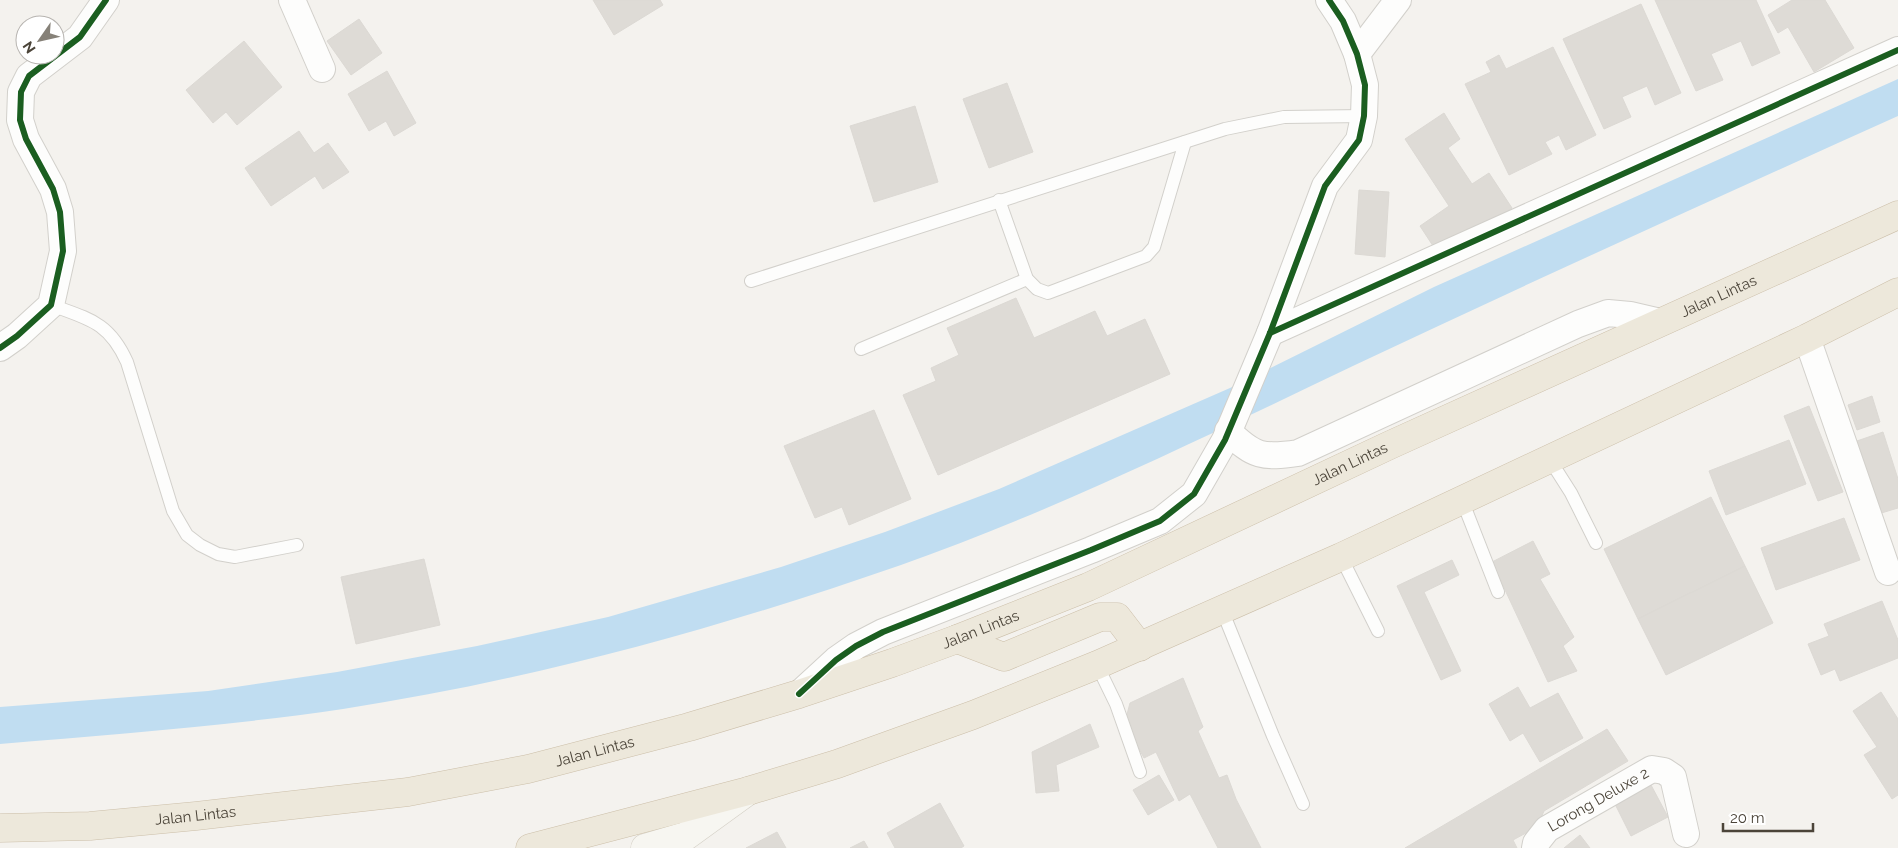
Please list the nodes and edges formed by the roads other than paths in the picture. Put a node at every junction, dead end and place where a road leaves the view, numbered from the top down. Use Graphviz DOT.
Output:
graph roads {
  1 [pos="106,0"];
  2 [pos="292,0"];
  3 [pos="1329,0"];
  4 [pos="1398,0"];
  5 [pos="1898,50"];
  6 [pos="1357,54"];
  7 [pos="322,69"];
  8 [pos="1364,116"];
  9 [pos="1185,142"];
  10 [pos="999,200"];
  11 [pos="1898,215"];
  12 [pos="1027,278"];
  13 [pos="751,280"];
  14 [pos="1898,292"];
  15 [pos="51,305"];
  16 [pos="1660,322"];
  17 [pos="1270,333"];
  18 [pos="1807,338"];
  19 [pos="0,348"];
  20 [pos="861,349"];
  21 [pos="1228,431"];
  22 [pos="1550,460"];
  23 [pos="1462,500"];
  24 [pos="1596,543"];
  25 [pos="297,545"];
  26 [pos="1341,557"];
  27 [pos="1888,572"];
  28 [pos="1498,592"];
  29 [pos="1222,610"];
  30 [pos="1378,631"];
  31 [pos="957,640"];
  32 [pos="1140,647"];
  33 [pos="1097,665"];
  34 [pos="800,694"];
  35 [pos="1140,772"];
  36 [pos="748,791"];
  37 [pos="1303,804"];
  38 [pos="0,828"];
  39 [pos="1686,834"];
  40 [pos="530,848"];
  41 [pos="645,848"];
  42 [pos="1535,848"];
  1 -- 15 [label="street"];
  2 -- 7 [label="street"];
  3 -- 6 [label="street"];
  4 -- 6 [label="street"];
  5 -- 17 [label="street"];
  6 -- 8 [label="street"];
  8 -- 9 [label="lane"];
  8 -- 17 [label="street"];
  9 -- 10 [label="lane"];
  9 -- 12 [label="lane"];
  10 -- 12 [label="lane"];
  10 -- 13 [label="lane"];
  11 -- 16 [label="highway, Jalan Lintas"];
  12 -- 20 [label="lane"];
  14 -- 18 [label="highway"];
  15 -- 19 [label="street"];
  15 -- 25 [label="lane"];
  16 -- 21 [label="street"];
  16 -- 31 [label="highway, Jalan Lintas"];
  17 -- 21 [label="street"];
  18 -- 22 [label="highway"];
  18 -- 27 [label="street"];
  21 -- 34 [label="street"];
  22 -- 23 [label="highway"];
  22 -- 24 [label="lane"];
  23 -- 26 [label="highway"];
  23 -- 28 [label="lane"];
  26 -- 29 [label="highway"];
  26 -- 30 [label="lane"];
  29 -- 32 [label="highway"];
  29 -- 37 [label="lane"];
  31 -- 32 [label="highway"];
  31 -- 34 [label="highway, Jalan Lintas"];
  32 -- 33 [label="highway"];
  33 -- 35 [label="lane"];
  33 -- 36 [label="highway"];
  34 -- 38 [label="highway, Jalan Lintas"];
  36 -- 40 [label="highway"];
  36 -- 41 [label="street"];
  39 -- 42 [label="street, Lorong Deluxe 2"];
}
